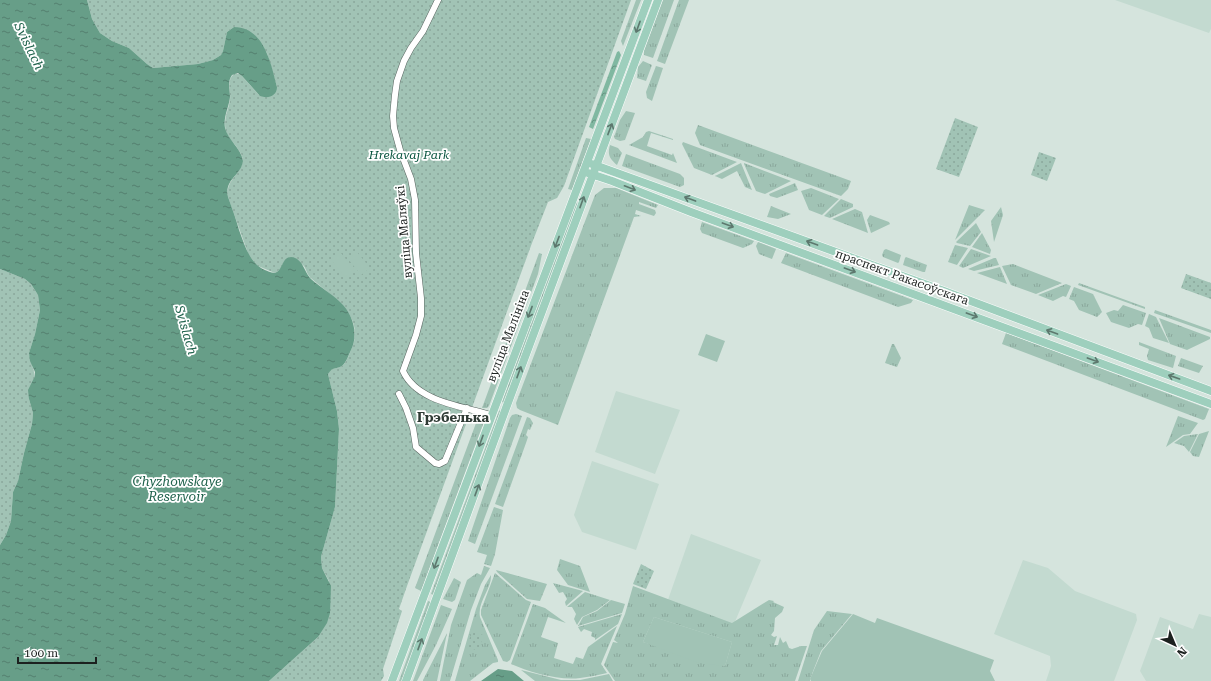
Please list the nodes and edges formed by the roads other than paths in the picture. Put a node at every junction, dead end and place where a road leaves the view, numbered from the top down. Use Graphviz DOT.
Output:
graph roads {
  1 [pos="438,0"];
  2 [pos="648,0"];
  3 [pos="658,0"];
  4 [pos="588,162"];
  5 [pos="596,165"];
  6 [pos="584,172"];
  7 [pos="593,175"];
  8 [pos="1211,391"];
  9 [pos="399,394"];
  10 [pos="495,404"];
  11 [pos="1211,404"];
  12 [pos="467,408"];
  13 [pos="506,408"];
  14 [pos="491,415"];
  15 [pos="392,681"];
  16 [pos="406,681"];
  1 -- 12 [label="street, вуліца Маляўкі"];
  2 -- 4 [label="main road, вуліца Малініна, one-way"];
  5 -- 3 [label="main road, вуліца Малініна, one-way"];
  4 -- 5 [label="main road, праспект Ракасоўскага"];
  4 -- 6 [label="main road, вуліца Малініна"];
  5 -- 7 [label="main road, вуліца Малініна"];
  8 -- 5 [label="main road, праспект Ракасоўскага, one-way"];
  6 -- 7 [label="main road, праспект Ракасоўскага"];
  6 -- 10 [label="main road, вуліца Малініна, one-way"];
  7 -- 11 [label="main road, праспект Ракасоўскага, one-way"];
  13 -- 7 [label="main road, вуліца Малініна, one-way"];
  9 -- 12 [label="street"];
  10 -- 13 [label="main road"];
  10 -- 14 [label="main road, вуліца Малініна"];
  12 -- 14 [label="street, вуліца Маляўкі"];
  16 -- 13 [label="main road, вуліца Малініна, one-way"];
  14 -- 15 [label="main road, вуліца Малініна, one-way"];
}
